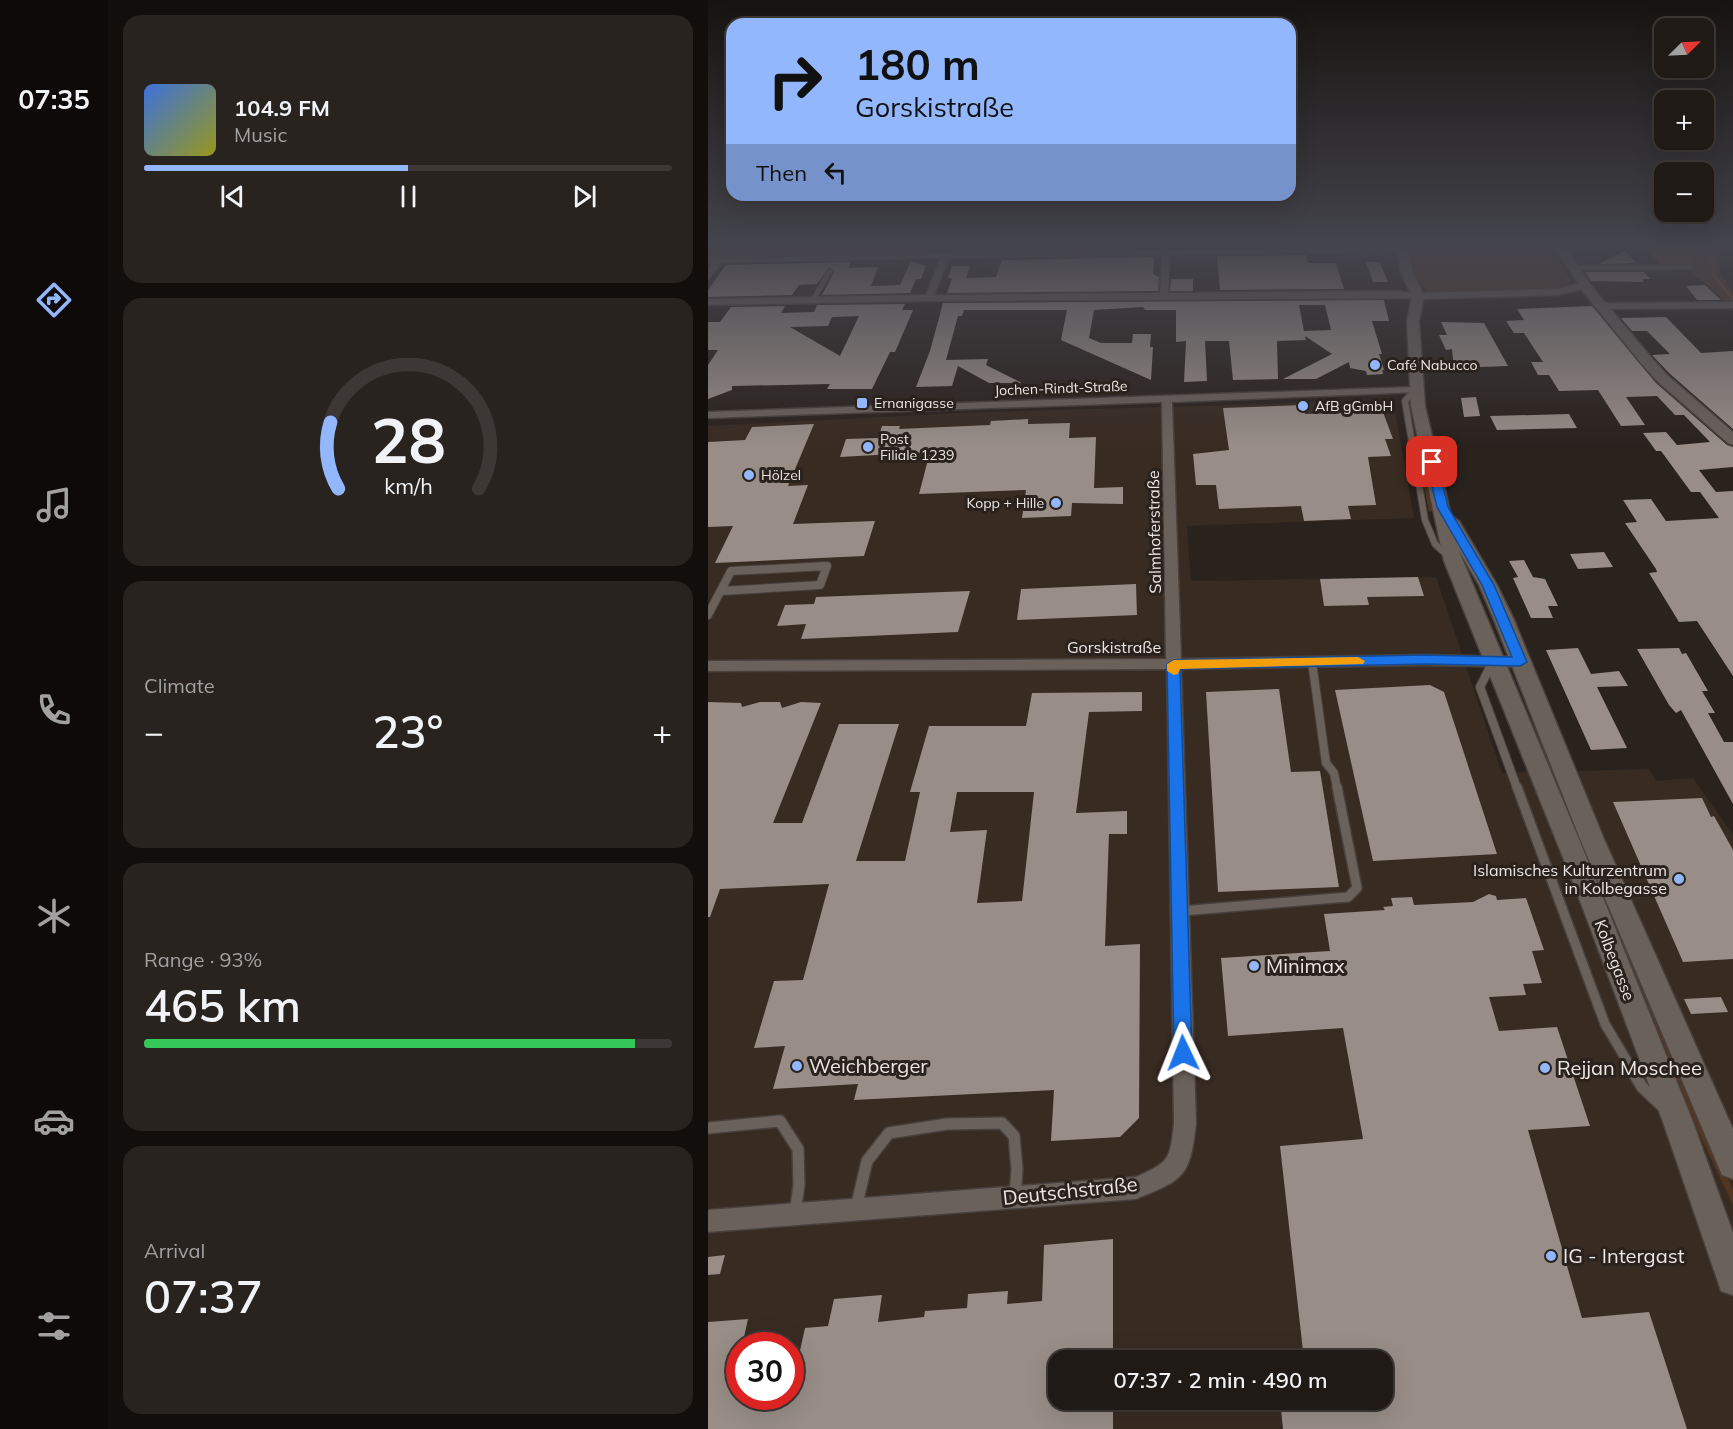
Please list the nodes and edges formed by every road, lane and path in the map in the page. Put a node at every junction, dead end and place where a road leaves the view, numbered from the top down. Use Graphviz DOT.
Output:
graph roads {
  1 [pos="1415,313"];
  2 [pos="1606,313"];
  3 [pos="1416,390"];
  4 [pos="1167,398"];
  5 [pos="708,415"];
  6 [pos="1733,440"];
  7 [pos="1443,507"];
  8 [pos="1453,561"];
  9 [pos="721,591"];
  10 [pos="708,615"];
  11 [pos="1493,661"];
  12 [pos="1312,662"];
  13 [pos="1520,662"];
  14 [pos="1174,664"];
  15 [pos="708,666"];
  16 [pos="1179,911"];
  17 [pos="1678,1122"];
  18 [pos="708,1128"];
  19 [pos="1733,1164"];
  20 [pos="1015,1198"];
  21 [pos="856,1210"];
  22 [pos="795,1215"];
  23 [pos="708,1221"];
  24 [pos="1733,1279"];
  1 -- 3 [label="main road, Kolbegasse"];
  2 -- 6 [label="main road"];
  3 -- 4 [label="street, Jochen-Rindt-Straße"];
  3 -- 7 [label="main road, Kolbegasse"];
  3 -- 8 [label="lane"];
  4 -- 5 [label="street, Jochen-Rindt-Straße"];
  4 -- 14 [label="street, Salmhoferstraße"];
  7 -- 8 [label="main road, Kolbegasse"];
  7 -- 13 [label="main road, Kolbegasse"];
  8 -- 11 [label="main road, Kolbegasse"];
  9 -- 9 [label="lane"];
  9 -- 10 [label="lane"];
  11 -- 12 [label="street, Gorskistraße"];
  11 -- 13 [label="street, Gorskistraße"];
  11 -- 17 [label="main road, Kolbegasse"];
  11 -- 17 [label="lane"];
  12 -- 14 [label="street, Gorskistraße"];
  12 -- 16 [label="lane"];
  13 -- 19 [label="main road, Kolbegasse"];
  14 -- 15 [label="street, Gorskistraße"];
  14 -- 16 [label="street, Deutschstraße"];
  16 -- 20 [label="street, Deutschstraße"];
  17 -- 24 [label="main road, Kolbegasse"];
  18 -- 22 [label="lane"];
  20 -- 21 [label="street, Deutschstraße"];
  20 -- 21 [label="lane"];
  21 -- 22 [label="street, Deutschstraße"];
  22 -- 23 [label="street, Deutschstraße"];
}
